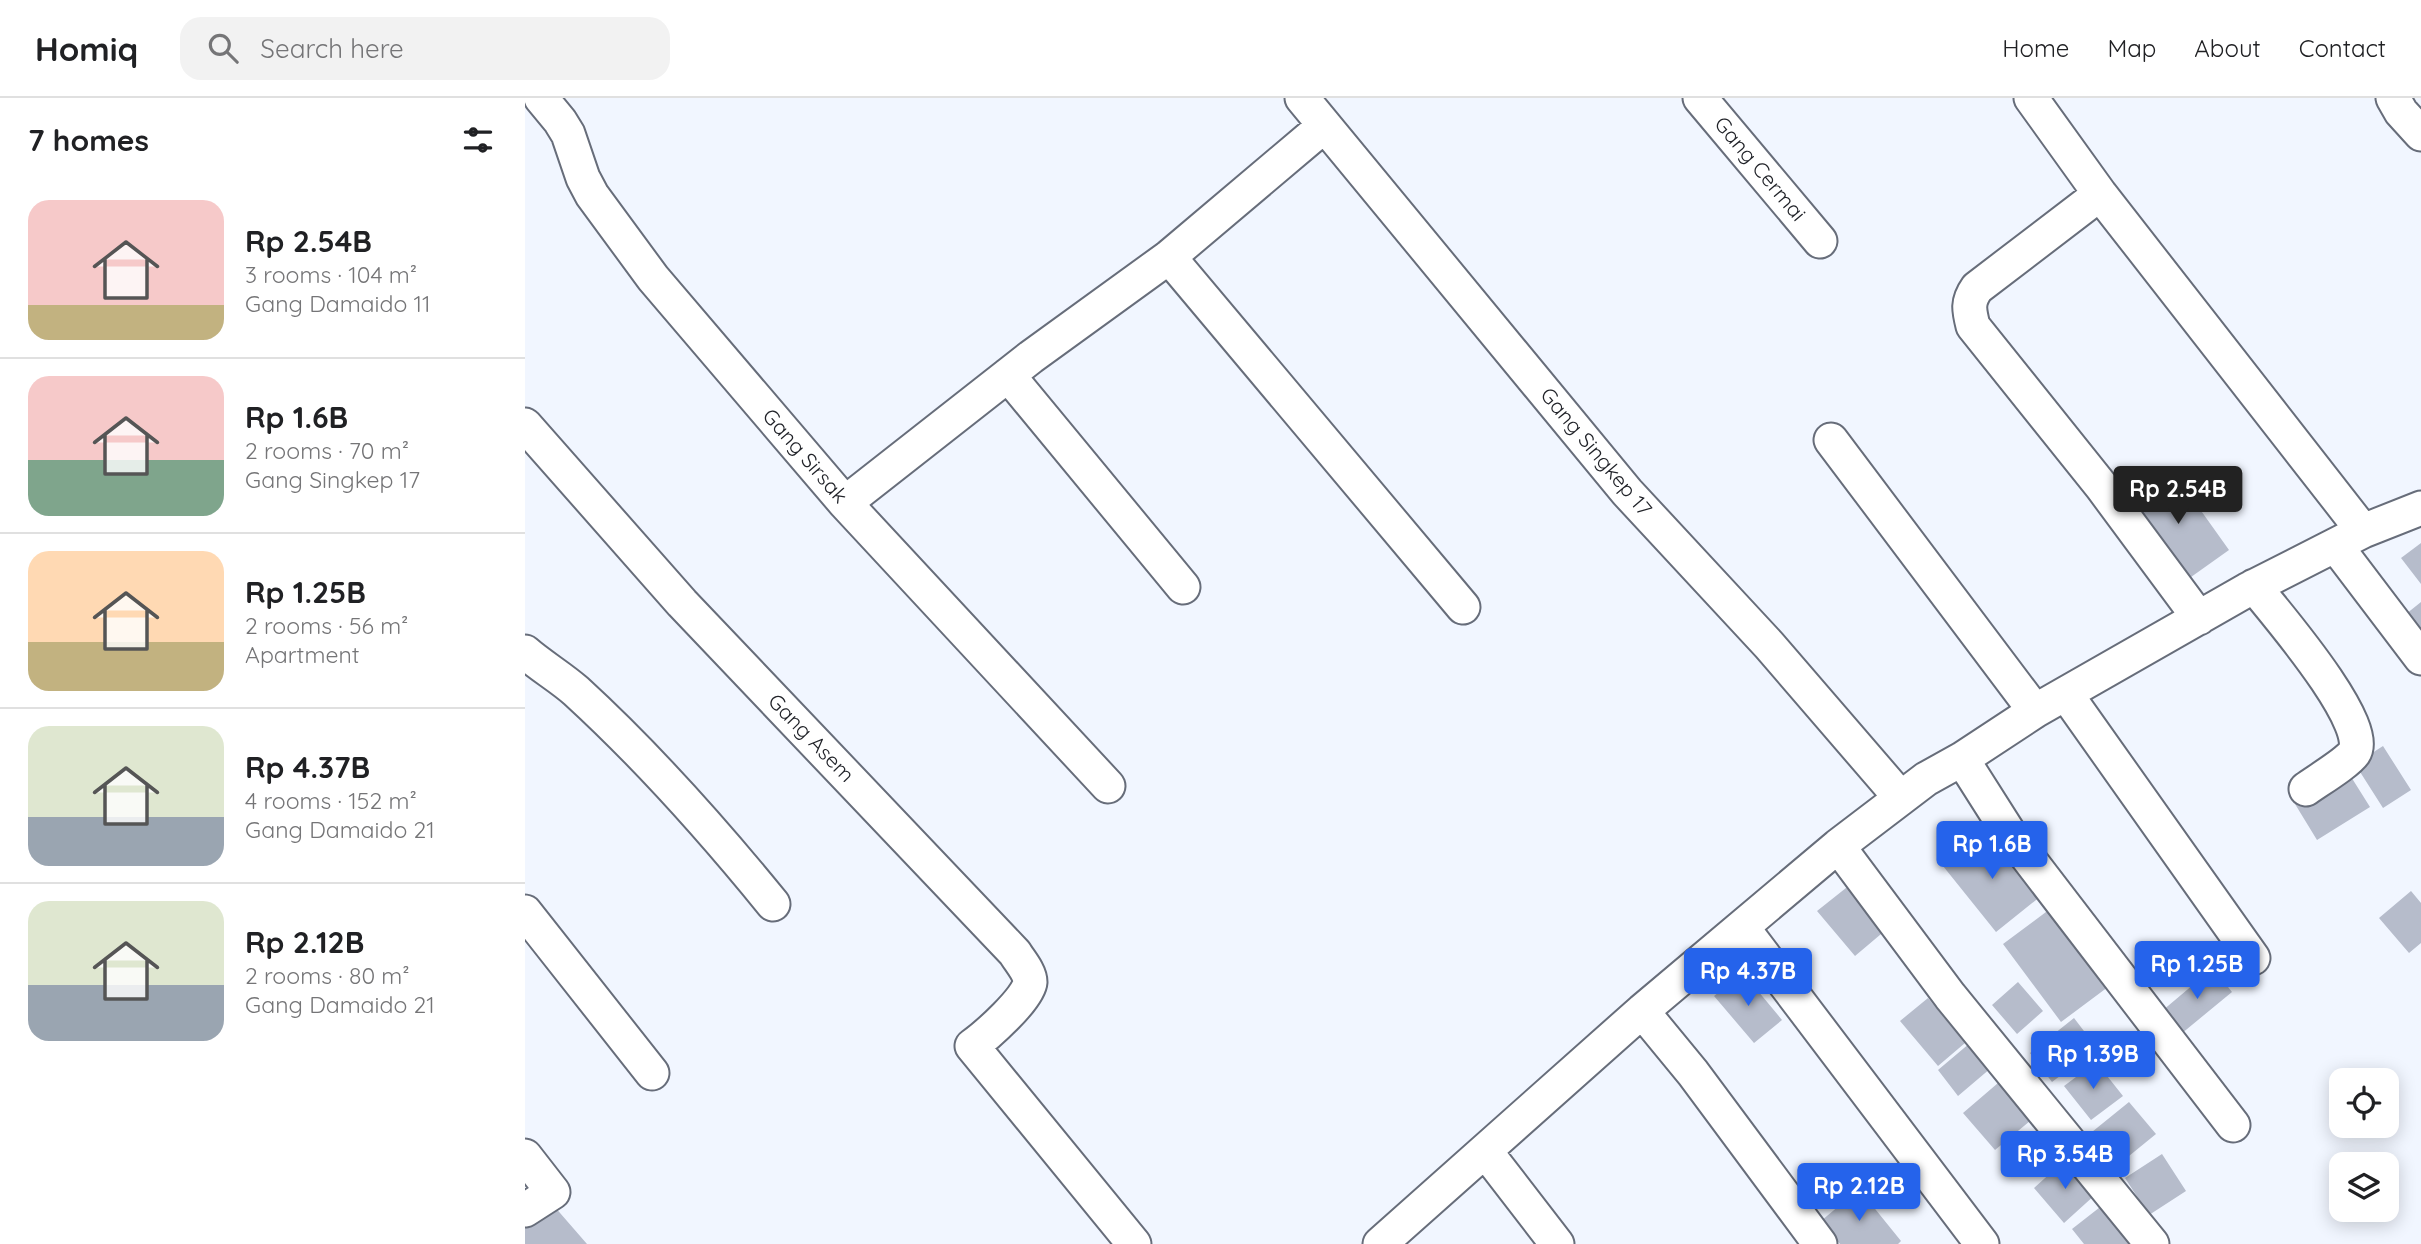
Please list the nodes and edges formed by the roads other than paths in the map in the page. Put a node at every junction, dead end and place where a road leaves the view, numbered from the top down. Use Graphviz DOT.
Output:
graph roads {
  1 [pos="541,98"];
  2 [pos="1302,98"];
  3 [pos="1700,98"];
  4 [pos="2031,98"];
  5 [pos="2393,98"];
  6 [pos="1324,126"];
  7 [pos="2421,134"];
  8 [pos="2100,194"];
  9 [pos="1820,241"];
  10 [pos="1169,257"];
  11 [pos="1008,374"];
  12 [pos="525,425"];
  13 [pos="1831,440"];
  14 [pos="845,503"];
  15 [pos="2421,508"];
  16 [pos="2350,539"];
  17 [pos="2254,586"];
  18 [pos="1183,587"];
  19 [pos="1463,607"];
  20 [pos="2199,618"];
  21 [pos="525,652"];
  22 [pos="2421,658"];
  23 [pos="2066,694"];
  24 [pos="2035,711"];
  25 [pos="1962,760"];
  26 [pos="1108,786"];
  27 [pos="2306,789"];
  28 [pos="1900,797"];
  29 [pos="1838,846"];
  30 [pos="773,904"];
  31 [pos="525,912"];
  32 [pos="1742,927"];
  33 [pos="2253,958"];
  34 [pos="1642,1011"];
  35 [pos="652,1073"];
  36 [pos="2233,1125"];
  37 [pos="1486,1152"];
  38 [pos="525,1156"];
  39 [pos="525,1210"];
  40 [pos="1134,1244"];
  41 [pos="1382,1244"];
  42 [pos="1557,1244"];
  43 [pos="1821,1244"];
  44 [pos="1982,1244"];
  45 [pos="2152,1244"];
  1 -- 14 [label="street, Gang Sirsak"];
  2 -- 6 [label="street, Gang Singkep 17"];
  3 -- 9 [label="street, Gang Cermai"];
  4 -- 8 [label="street"];
  5 -- 7 [label="street"];
  6 -- 10 [label="street"];
  6 -- 28 [label="street, Gang Singkep 17"];
  8 -- 16 [label="street"];
  8 -- 20 [label="street"];
  10 -- 11 [label="street"];
  10 -- 19 [label="street"];
  11 -- 14 [label="street"];
  11 -- 18 [label="street"];
  12 -- 40 [label="street, Gang Asem"];
  13 -- 24 [label="street"];
  14 -- 26 [label="street, Gang Sirsak"];
  15 -- 16 [label="street"];
  16 -- 17 [label="street"];
  16 -- 22 [label="street"];
  17 -- 20 [label="street"];
  17 -- 27 [label="street"];
  20 -- 23 [label="street"];
  21 -- 30 [label="street"];
  23 -- 24 [label="street"];
  23 -- 33 [label="street"];
  24 -- 25 [label="street"];
  25 -- 28 [label="street"];
  25 -- 36 [label="street"];
  28 -- 29 [label="street"];
  29 -- 32 [label="street"];
  29 -- 45 [label="street"];
  31 -- 35 [label="street"];
  32 -- 34 [label="street"];
  32 -- 44 [label="street"];
  34 -- 37 [label="street"];
  34 -- 43 [label="street"];
  37 -- 41 [label="street"];
  37 -- 42 [label="street"];
  38 -- 39 [label="street"];
}
